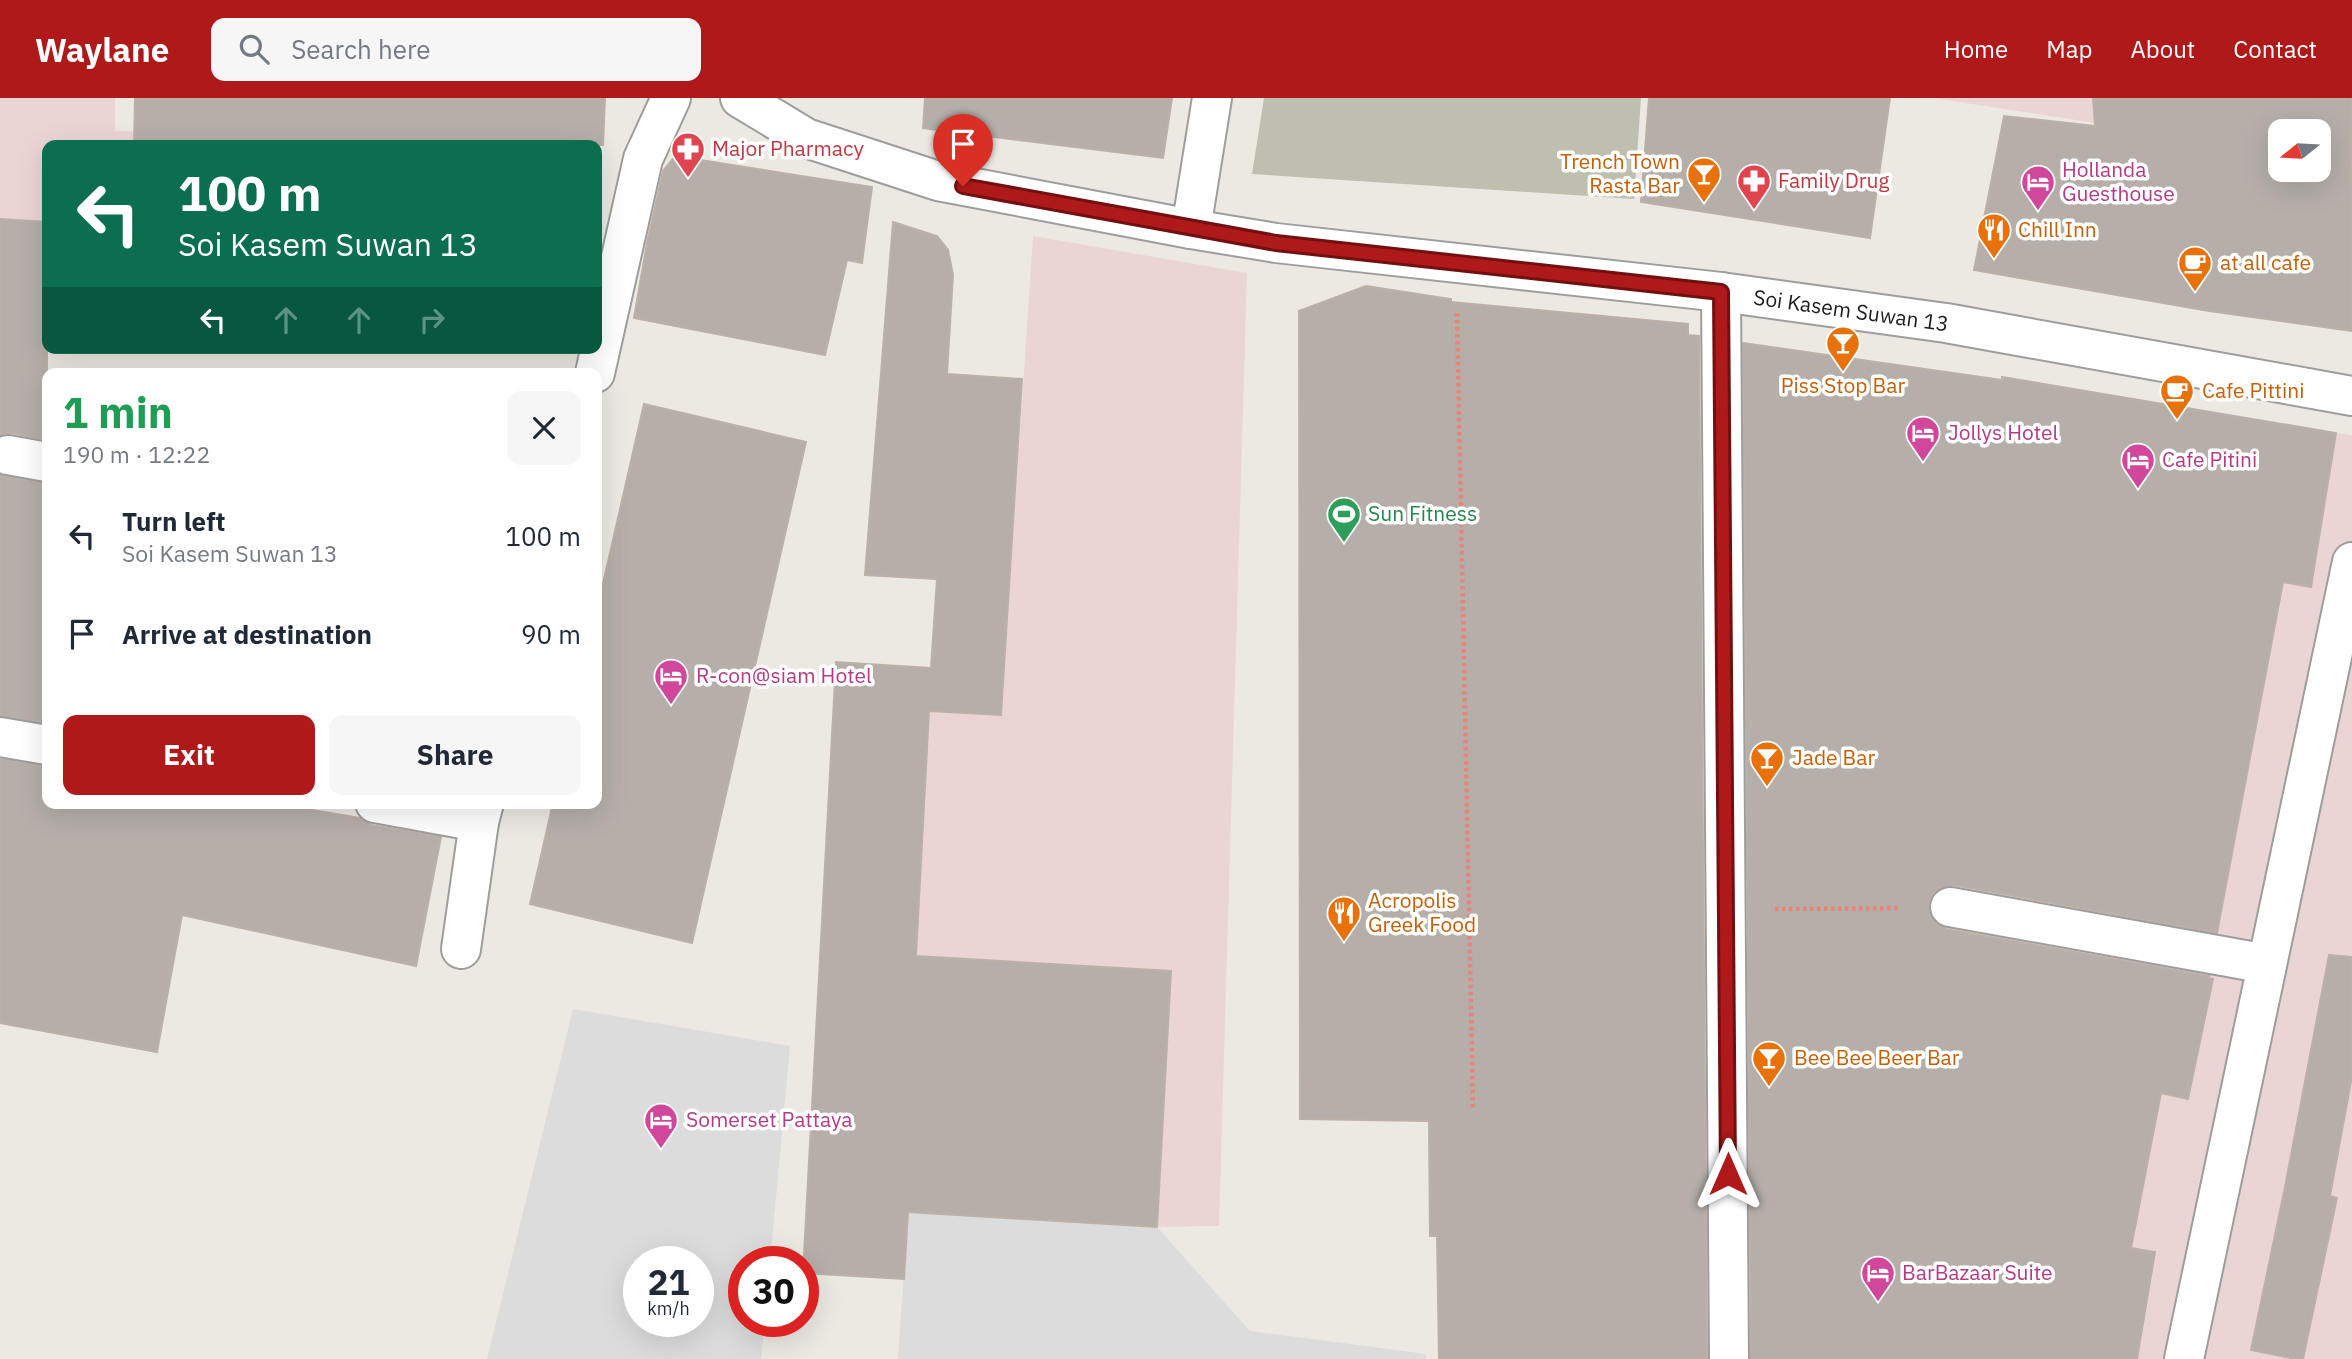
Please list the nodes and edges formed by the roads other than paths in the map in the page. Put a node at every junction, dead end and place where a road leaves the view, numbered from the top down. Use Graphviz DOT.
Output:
graph roads {
  1 [pos="671,98"];
  2 [pos="740,98"];
  3 [pos="1212,98"];
  4 [pos="1191,229"];
  5 [pos="1721,292"];
  6 [pos="602,342"];
  7 [pos="2352,396"];
  8 [pos="8,455"];
  9 [pos="42,461"];
  10 [pos="2352,562"];
  11 [pos="0,737"];
  12 [pos="42,744"];
  13 [pos="446,809"];
  14 [pos="481,812"];
  15 [pos="1950,907"];
  16 [pos="461,949"];
  17 [pos="2267,964"];
  18 [pos="1729,1359"];
  19 [pos="2183,1359"];
  1 -- 6 [label="street"];
  2 -- 4 [label="street, Soi Kasem Suwan 13"];
  3 -- 4 [label="street"];
  4 -- 5 [label="street, Soi Kasem Suwan 13"];
  5 -- 7 [label="street, Soi Kasem Suwan 13"];
  5 -- 18 [label="street"];
  8 -- 9 [label="street"];
  10 -- 17 [label="street"];
  11 -- 12 [label="street"];
  13 -- 14 [label="street"];
  14 -- 16 [label="street"];
  15 -- 17 [label="street"];
  17 -- 19 [label="street"];
}
